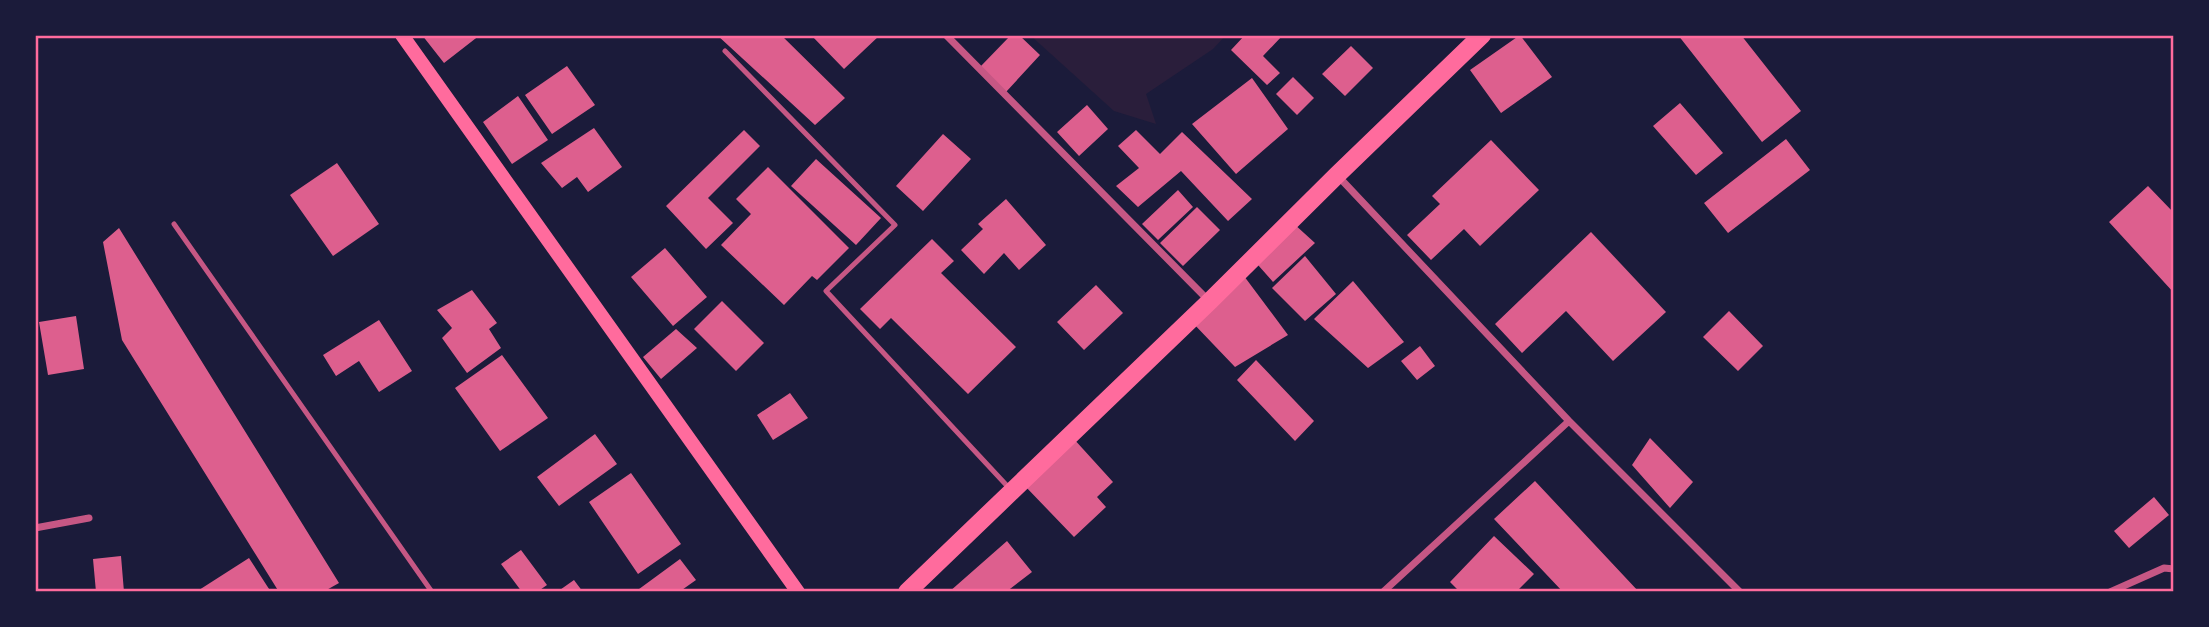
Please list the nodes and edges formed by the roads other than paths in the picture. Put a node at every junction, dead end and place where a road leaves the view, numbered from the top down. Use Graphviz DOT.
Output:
graph roads {
  1 [pos="402,35"];
  2 [pos="946,35"];
  3 [pos="1482,35"];
  4 [pos="725,51"];
  5 [pos="1337,175"];
  6 [pos="174,224"];
  7 [pos="1210,302"];
  8 [pos="1569,421"];
  9 [pos="1012,491"];
  10 [pos="89,518"];
  11 [pos="35,527"];
  12 [pos="2174,569"];
  13 [pos="432,592"];
  14 [pos="798,592"];
  15 [pos="907,592"];
  16 [pos="1383,592"];
  17 [pos="1740,592"];
  18 [pos="2110,592"];
  1 -- 14 [label="main road"];
  2 -- 7 [label="street"];
  3 -- 5 [label="main road"];
  4 -- 9 [label="lane"];
  5 -- 7 [label="main road"];
  5 -- 8 [label="street"];
  6 -- 13 [label="lane"];
  7 -- 9 [label="main road"];
  8 -- 16 [label="street"];
  8 -- 17 [label="street"];
  9 -- 15 [label="main road"];
  10 -- 11 [label="street"];
  12 -- 18 [label="street"];
}
